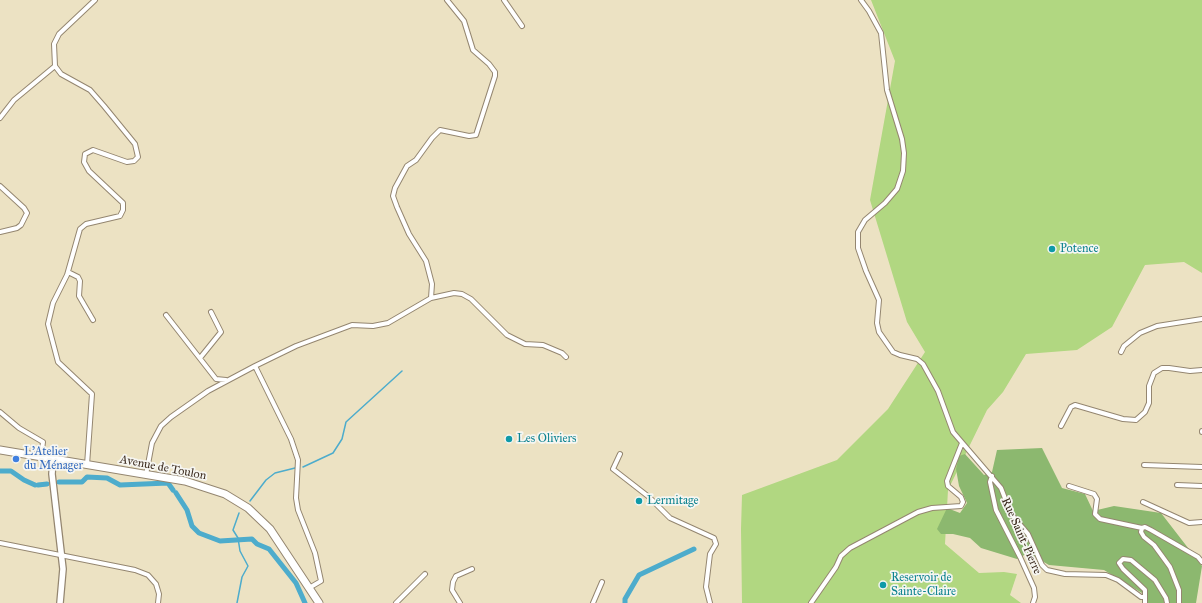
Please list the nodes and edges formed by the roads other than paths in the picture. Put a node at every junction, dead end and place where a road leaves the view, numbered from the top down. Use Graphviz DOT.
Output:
graph roads {
  1 [pos="95,0"];
  2 [pos="447,0"];
  3 [pos="504,0"];
  4 [pos="861,0"];
  5 [pos="522,26"];
  6 [pos="55,66"];
  7 [pos="0,118"];
  8 [pos="0,186"];
  9 [pos="0,232"];
  10 [pos="68,272"];
  11 [pos="431,298"];
  12 [pos="211,312"];
  13 [pos="166,315"];
  14 [pos="1202,319"];
  15 [pos="93,320"];
  16 [pos="1121,352"];
  17 [pos="566,357"];
  18 [pos="200,358"];
  19 [pos="255,366"];
  20 [pos="1202,370"];
  21 [pos="227,380"];
  22 [pos="0,412"];
  23 [pos="1061,426"];
  24 [pos="962,444"];
  25 [pos="0,450"];
  26 [pos="620,454"];
  27 [pos="41,457"];
  28 [pos="53,459"];
  29 [pos="87,465"];
  30 [pos="1144,465"];
  31 [pos="1202,467"];
  32 [pos="146,475"];
  33 [pos="992,476"];
  34 [pos="1177,485"];
  35 [pos="1069,486"];
  36 [pos="1202,486"];
  37 [pos="1143,502"];
  38 [pos="1202,522"];
  39 [pos="1142,528"];
  40 [pos="0,543"];
  41 [pos="62,556"];
  42 [pos="1202,562"];
  43 [pos="472,569"];
  44 [pos="424,574"];
  45 [pos="602,582"];
  46 [pos="309,588"];
  47 [pos="1144,597"];
  48 [pos="60,603"];
  49 [pos="158,603"];
  50 [pos="319,603"];
  51 [pos="396,603"];
  52 [pos="460,603"];
  53 [pos="593,603"];
  54 [pos="710,603"];
  55 [pos="811,603"];
  56 [pos="1033,603"];
  57 [pos="1145,603"];
  58 [pos="1167,603"];
  59 [pos="1179,603"];
  1 -- 6 [label="street"];
  2 -- 11 [label="street"];
  3 -- 5 [label="street"];
  4 -- 24 [label="street"];
  6 -- 7 [label="street"];
  6 -- 10 [label="street"];
  8 -- 9 [label="street"];
  10 -- 15 [label="street"];
  10 -- 29 [label="street"];
  11 -- 17 [label="street"];
  11 -- 19 [label="street"];
  12 -- 18 [label="street"];
  13 -- 18 [label="street"];
  14 -- 16 [label="street"];
  18 -- 21 [label="street"];
  19 -- 21 [label="street"];
  19 -- 46 [label="street"];
  20 -- 23 [label="street"];
  21 -- 32 [label="street"];
  22 -- 27 [label="street"];
  24 -- 33 [label="street"];
  24 -- 55 [label="street"];
  25 -- 27 [label="main road, Avenue de Toulon"];
  26 -- 54 [label="street"];
  27 -- 28 [label="main road, Avenue de Toulon"];
  28 -- 29 [label="main road, Avenue de Toulon"];
  28 -- 41 [label="street"];
  29 -- 32 [label="main road, Avenue de Toulon"];
  30 -- 31 [label="street"];
  32 -- 46 [label="main road, Avenue de Toulon"];
  33 -- 47 [label="street"];
  33 -- 56 [label="street, Rue Saint-Pierre"];
  34 -- 36 [label="street"];
  35 -- 39 [label="street"];
  37 -- 38 [label="street"];
  39 -- 42 [label="street"];
  39 -- 59 [label="street"];
  40 -- 41 [label="street"];
  41 -- 48 [label="street"];
  41 -- 49 [label="street"];
  43 -- 52 [label="street"];
  44 -- 51 [label="street"];
  45 -- 53 [label="street"];
  46 -- 50 [label="main road, Avenue de Toulon"];
  47 -- 57 [label="street"];
  47 -- 58 [label="street"];
}
